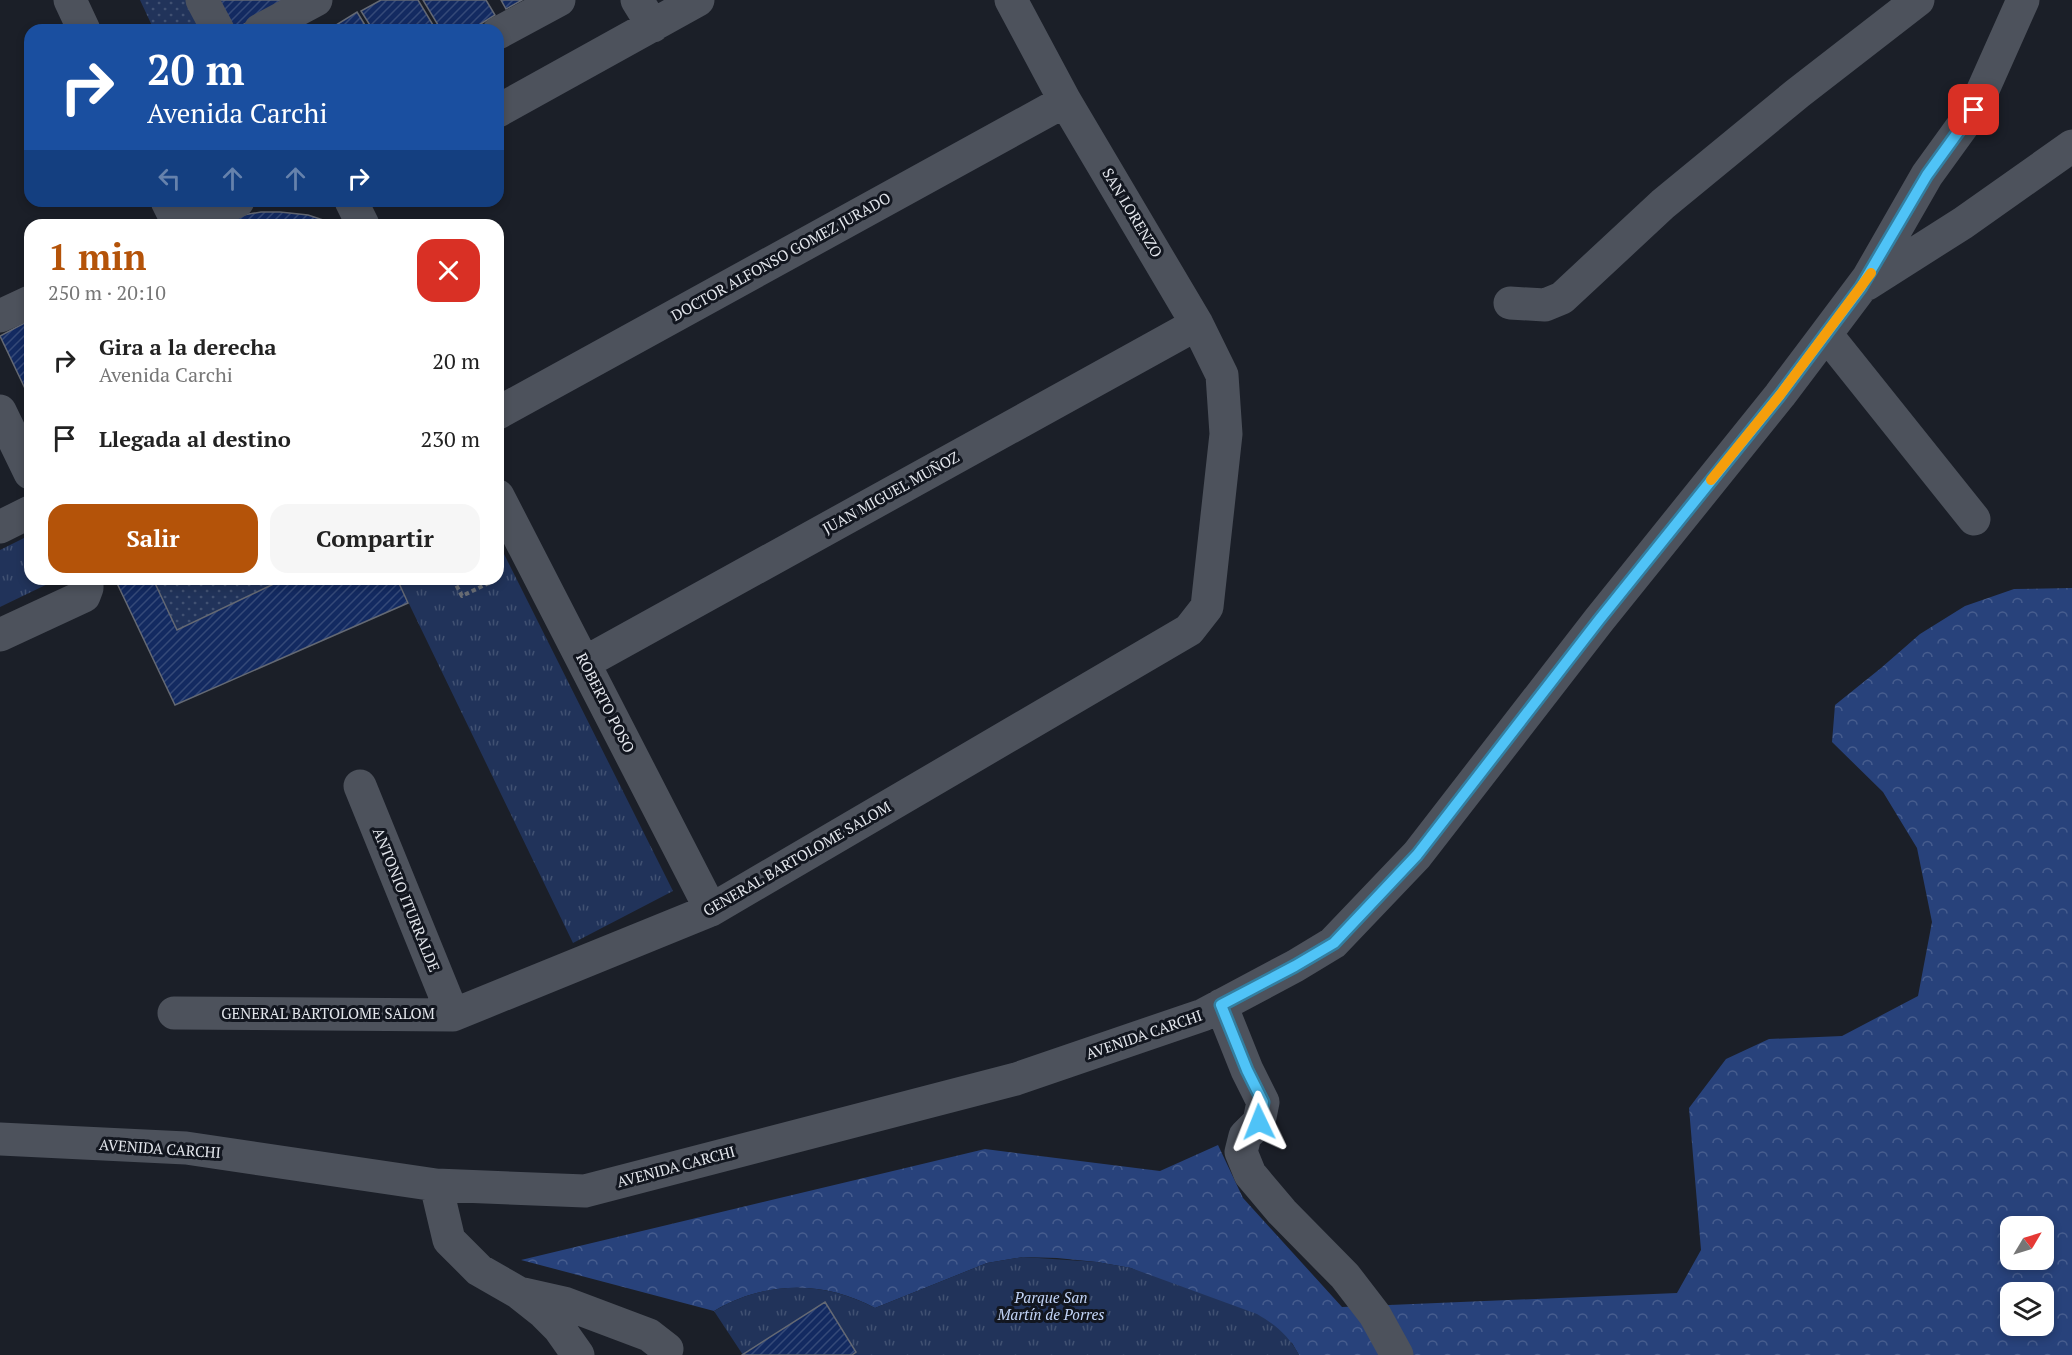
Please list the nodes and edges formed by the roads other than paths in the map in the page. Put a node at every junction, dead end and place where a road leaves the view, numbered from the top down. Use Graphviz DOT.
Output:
graph roads {
  1 [pos="70,0"];
  2 [pos="202,0"];
  3 [pos="316,0"];
  4 [pos="559,0"];
  5 [pos="698,0"];
  6 [pos="1011,0"];
  7 [pos="1918,0"];
  8 [pos="2015,3"];
  9 [pos="645,13"];
  10 [pos="81,24"];
  11 [pos="215,24"];
  12 [pos="271,24"];
  13 [pos="504,30"];
  14 [pos="1065,101"];
  15 [pos="504,107"];
  16 [pos="2072,146"];
  17 [pos="226,207"];
  18 [pos="201,219"];
  19 [pos="1861,287"];
  20 [pos="1510,303"];
  21 [pos="24,305"];
  22 [pos="0,316"];
  23 [pos="1197,324"];
  24 [pos="1826,334"];
  25 [pos="504,410"];
  26 [pos="0,411"];
  27 [pos="1226,434"];
  28 [pos="24,461"];
  29 [pos="504,508"];
  30 [pos="24,515"];
  31 [pos="1974,519"];
  32 [pos="0,526"];
  33 [pos="87,585"];
  34 [pos="0,635"];
  35 [pos="584,663"];
  36 [pos="360,786"];
  37 [pos="711,910"];
  38 [pos="1221,1005"];
  39 [pos="174,1013"];
  40 [pos="453,1015"];
  41 [pos="0,1139"];
  42 [pos="436,1185"];
  43 [pos="519,1293"];
  44 [pos="665,1353"];
  45 [pos="578,1355"];
  46 [pos="1397,1355"];
  1 -- 10 [label="street"];
  2 -- 11 [label="street"];
  3 -- 12 [label="street"];
  4 -- 13 [label="street"];
  5 -- 9 [label="street"];
  6 -- 14 [label="street, SAN LORENZO"];
  7 -- 20 [label="street"];
  8 -- 19 [label="street, AVENIDA CARCHI"];
  9 -- 15 [label="street"];
  14 -- 23 [label="street, SAN LORENZO"];
  14 -- 25 [label="street, DOCTOR ALFONSO GOMEZ JURADO"];
  16 -- 19 [label="street"];
  17 -- 18 [label="street"];
  19 -- 24 [label="street, AVENIDA CARCHI"];
  21 -- 22 [label="street"];
  23 -- 27 [label="street, SAN LORENZO"];
  23 -- 35 [label="street, JUAN MIGUEL MUÑOZ"];
  24 -- 31 [label="street"];
  24 -- 38 [label="street, AVENIDA CARCHI"];
  26 -- 28 [label="street"];
  27 -- 37 [label="street, GENERAL BARTOLOME SALOM"];
  29 -- 35 [label="street, ROBERTO POSO"];
  30 -- 32 [label="street"];
  33 -- 34 [label="street"];
  35 -- 37 [label="street, ROBERTO POSO"];
  36 -- 40 [label="street, ANTONIO ITURRALDE"];
  37 -- 40 [label="street, GENERAL BARTOLOME SALOM"];
  38 -- 42 [label="street, AVENIDA CARCHI"];
  38 -- 46 [label="street"];
  39 -- 40 [label="street, GENERAL BARTOLOME SALOM"];
  41 -- 42 [label="street, AVENIDA CARCHI"];
  42 -- 43 [label="street"];
  43 -- 44 [label="street"];
  43 -- 45 [label="street"];
}
